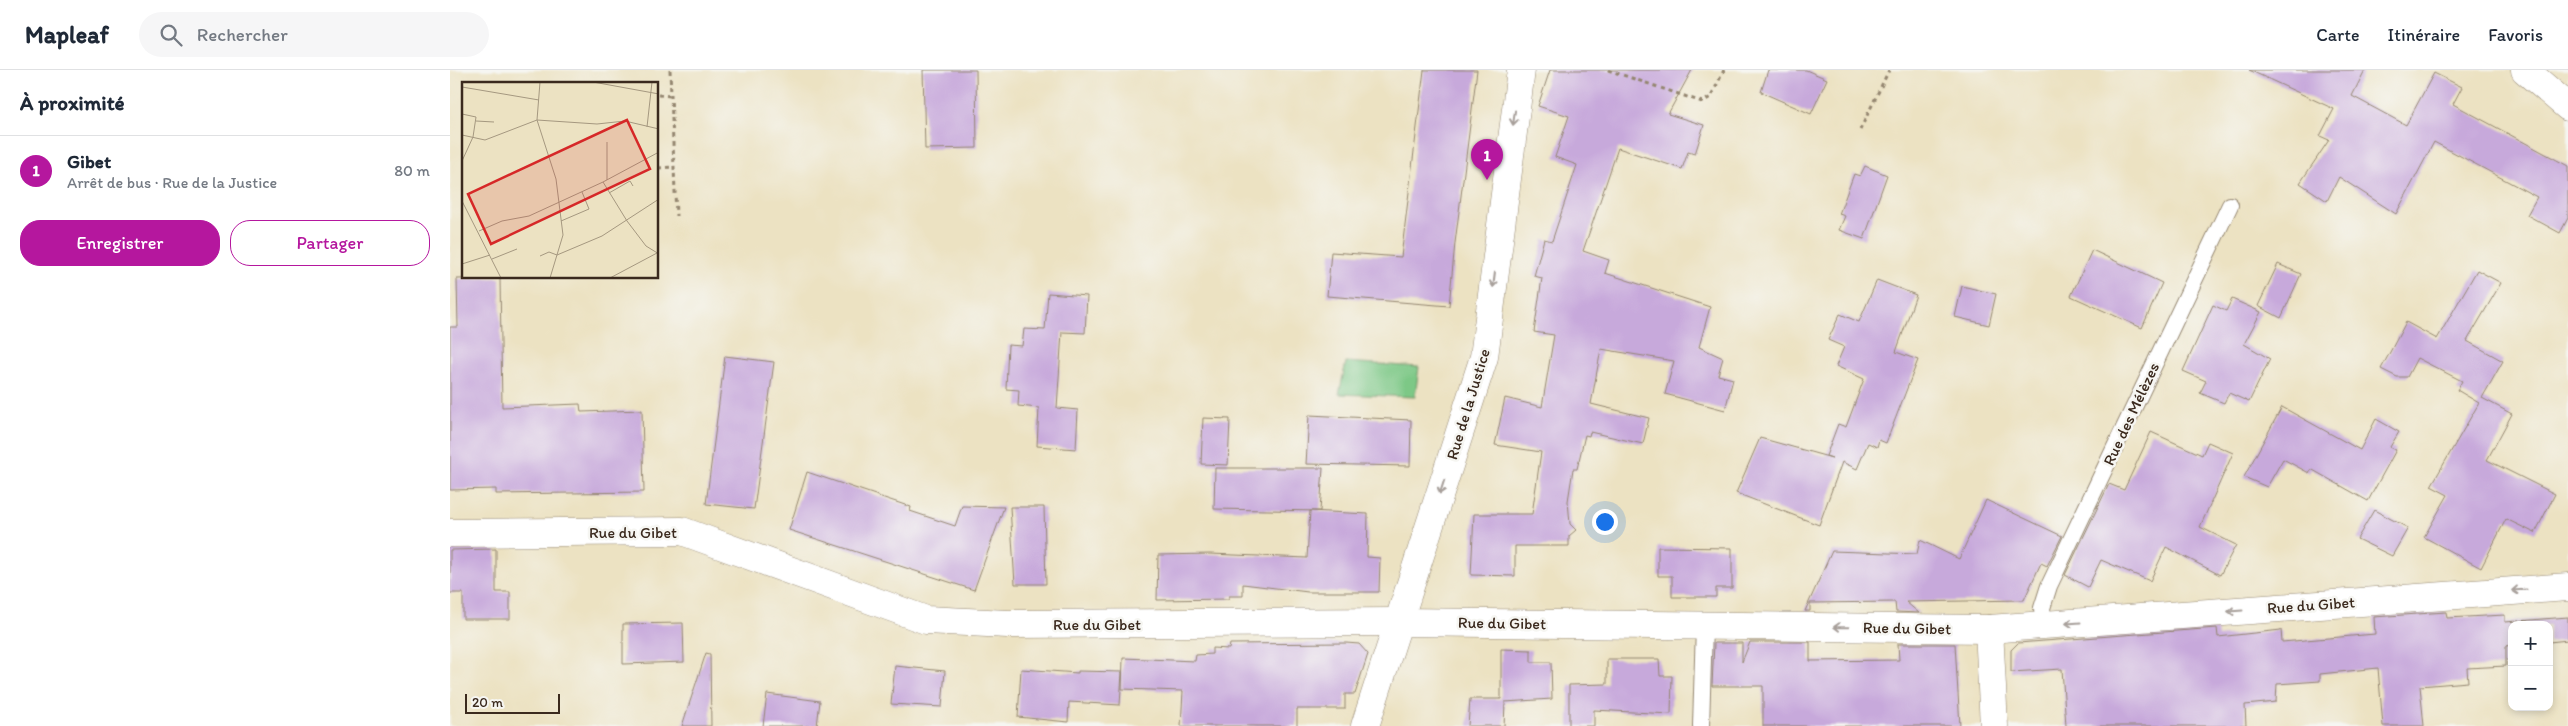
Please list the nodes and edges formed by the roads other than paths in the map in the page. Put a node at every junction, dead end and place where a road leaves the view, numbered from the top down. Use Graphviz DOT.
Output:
graph roads {
  1 [pos="1521,70"];
  2 [pos="2525,70"];
  3 [pos="2568,107"];
  4 [pos="2230,205"];
  5 [pos="450,533"];
  6 [pos="2568,587"];
  7 [pos="1399,622"];
  8 [pos="2044,625"];
  9 [pos="1704,626"];
  10 [pos="1989,629"];
  11 [pos="1365,726"];
  12 [pos="1701,726"];
  13 [pos="1994,726"];
  1 -- 7 [label="street, Rue de la Justice, one-way"];
  2 -- 3 [label="street"];
  4 -- 8 [label="lane, Rue des Mélèzes"];
  5 -- 7 [label="street, Rue du Gibet"];
  6 -- 8 [label="street, Rue du Gibet, one-way"];
  7 -- 9 [label="street, Rue du Gibet"];
  7 -- 11 [label="street, Rue de la Justice"];
  8 -- 10 [label="street, Rue du Gibet"];
  10 -- 9 [label="street, Rue du Gibet, one-way"];
  9 -- 12 [label="lane"];
  10 -- 13 [label="street"];
}
